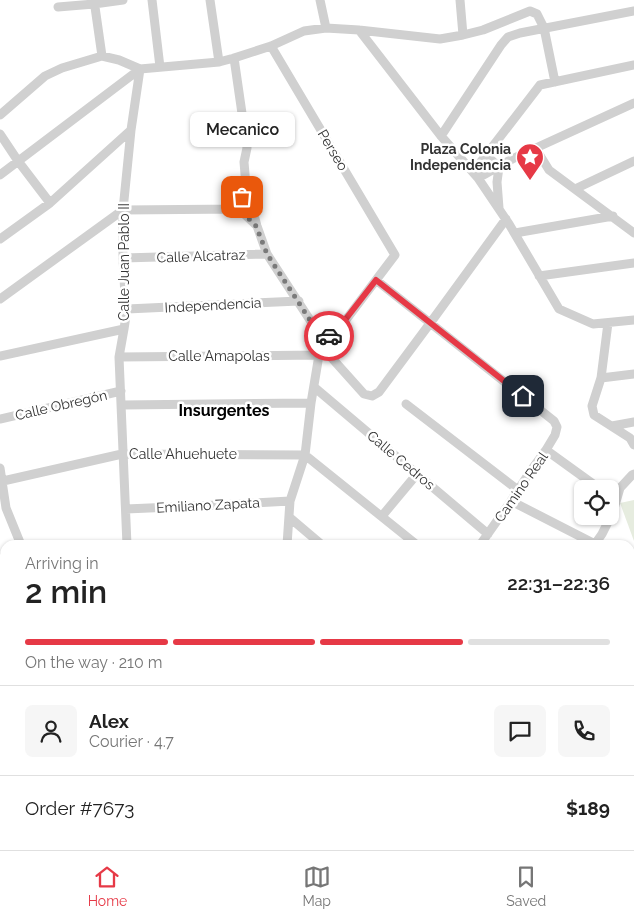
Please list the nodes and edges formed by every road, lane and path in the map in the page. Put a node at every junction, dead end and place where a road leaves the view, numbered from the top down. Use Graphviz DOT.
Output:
graph roads {
  1 [pos="123,0"];
  2 [pos="152,0"];
  3 [pos="210,0"];
  4 [pos="320,0"];
  5 [pos="460,0"];
  6 [pos="94,2"];
  7 [pos="58,7"];
  8 [pos="634,11"];
  9 [pos="326,28"];
  10 [pos="544,28"];
  11 [pos="359,30"];
  12 [pos="463,36"];
  13 [pos="271,46"];
  14 [pos="102,56"];
  15 [pos="234,58"];
  16 [pos="219,62"];
  17 [pos="634,65"];
  18 [pos="160,67"];
  19 [pos="140,69"];
  20 [pos="555,82"];
  21 [pos="634,104"];
  22 [pos="0,115"];
  23 [pos="131,130"];
  24 [pos="0,134"];
  25 [pos="441,136"];
  26 [pos="536,149"];
  27 [pos="486,155"];
  28 [pos="18,161"];
  29 [pos="634,161"];
  30 [pos="499,167"];
  31 [pos="0,175"];
  32 [pos="476,175"];
  33 [pos="246,186"];
  34 [pos="575,189"];
  35 [pos="50,202"];
  36 [pos="239,209"];
  37 [pos="499,209"];
  38 [pos="123,210"];
  39 [pos="613,216"];
  40 [pos="506,219"];
  41 [pos="634,222"];
  42 [pos="256,226"];
  43 [pos="625,226"];
  44 [pos="515,233"];
  45 [pos="634,233"];
  46 [pos="0,239"];
  47 [pos="267,254"];
  48 [pos="123,258"];
  49 [pos="634,264"];
  50 [pos="539,276"];
  51 [pos="376,280"];
  52 [pos="0,298"];
  53 [pos="299,301"];
  54 [pos="127,309"];
  55 [pos="634,320"];
  56 [pos="431,322"];
  57 [pos="608,323"];
  58 [pos="124,329"];
  59 [pos="321,347"];
  60 [pos="0,356"];
  61 [pos="119,357"];
  62 [pos="634,374"];
  63 [pos="601,378"];
  64 [pos="314,387"];
  65 [pos="121,391"];
  66 [pos="311,403"];
  67 [pos="406,404"];
  68 [pos="122,405"];
  69 [pos="0,418"];
  70 [pos="634,422"];
  71 [pos="612,426"];
  72 [pos="634,445"];
  73 [pos="546,450"];
  74 [pos="122,454"];
  75 [pos="305,455"];
  76 [pos="0,468"];
  77 [pos="417,474"];
  78 [pos="634,474"];
  79 [pos="588,480"];
  80 [pos="3,481"];
  81 [pos="619,489"];
  82 [pos="518,490"];
  83 [pos="290,501"];
  84 [pos="511,501"];
  85 [pos="3,508"];
  86 [pos="126,509"];
  87 [pos="382,516"];
  88 [pos="289,517"];
  89 [pos="606,525"];
  90 [pos="488,534"];
  91 [pos="602,534"];
  92 [pos="19,540"];
  93 [pos="127,540"];
  94 [pos="287,540"];
  95 [pos="316,540"];
  96 [pos="411,540"];
  97 [pos="484,540"];
  98 [pos="588,540"];
  99 [pos="598,540"];
  100 [pos="605,540"];
  1 -- 6 [label="street"];
  2 -- 18 [label="street"];
  3 -- 16 [label="street"];
  4 -- 9 [label="street"];
  5 -- 12 [label="street"];
  6 -- 7 [label="street"];
  6 -- 14 [label="street"];
  8 -- 10 [label="street"];
  9 -- 11 [label="street"];
  9 -- 13 [label="street"];
  10 -- 12 [label="street"];
  10 -- 20 [label="street"];
  10 -- 25 [label="street"];
  11 -- 12 [label="street"];
  11 -- 25 [label="street"];
  13 -- 15 [label="street"];
  13 -- 51 [label="street, Perseo"];
  14 -- 19 [label="street"];
  14 -- 22 [label="street"];
  15 -- 16 [label="street"];
  15 -- 33 [label="street"];
  16 -- 18 [label="street"];
  17 -- 20 [label="street"];
  18 -- 19 [label="street"];
  19 -- 23 [label="street, Calle Juan Pablo II"];
  19 -- 28 [label="street"];
  20 -- 27 [label="street"];
  21 -- 26 [label="street"];
  23 -- 35 [label="street"];
  23 -- 38 [label="street, Calle Juan Pablo II"];
  24 -- 28 [label="street"];
  25 -- 32 [label="street"];
  26 -- 30 [label="street"];
  26 -- 34 [label="street"];
  27 -- 30 [label="street"];
  27 -- 32 [label="street"];
  28 -- 31 [label="street"];
  28 -- 35 [label="street"];
  29 -- 34 [label="street"];
  30 -- 32 [label="street"];
  30 -- 37 [label="street"];
  32 -- 37 [label="street"];
  33 -- 36 [label="street"];
  33 -- 42 [label="street"];
  34 -- 39 [label="street"];
  35 -- 46 [label="street"];
  36 -- 38 [label="street"];
  36 -- 42 [label="street"];
  37 -- 40 [label="street"];
  38 -- 48 [label="street, Calle Juan Pablo II"];
  38 -- 52 [label="street"];
  39 -- 43 [label="street"];
  39 -- 44 [label="street"];
  40 -- 44 [label="street"];
  40 -- 56 [label="street"];
  41 -- 43 [label="street"];
  42 -- 47 [label="street"];
  43 -- 45 [label="street"];
  44 -- 50 [label="street"];
  47 -- 48 [label="street, Calle Alcatraz"];
  47 -- 53 [label="street"];
  48 -- 54 [label="street, Calle Juan Pablo II"];
  49 -- 50 [label="street"];
  50 -- 57 [label="street"];
  51 -- 56 [label="street"];
  51 -- 59 [label="street"];
  53 -- 54 [label="street, Independencia"];
  53 -- 59 [label="street"];
  54 -- 58 [label="street, Calle Juan Pablo II"];
  55 -- 57 [label="street"];
  56 -- 59 [label="street"];
  56 -- 73 [label="street, Camino Real"];
  57 -- 63 [label="street"];
  58 -- 60 [label="street"];
  58 -- 61 [label="street, Calle Juan Pablo II"];
  59 -- 61 [label="street, Calle Amapolas"];
  59 -- 64 [label="street"];
  61 -- 65 [label="street, Calle Juan Pablo II"];
  62 -- 63 [label="street"];
  63 -- 71 [label="street"];
  64 -- 66 [label="street"];
  64 -- 77 [label="street, Calle Cedros"];
  65 -- 68 [label="street, Calle Juan Pablo II"];
  65 -- 69 [label="street, Calle Obregón"];
  66 -- 68 [label="street"];
  66 -- 75 [label="street"];
  67 -- 82 [label="street"];
  68 -- 74 [label="street, Calle Juan Pablo II"];
  70 -- 71 [label="street"];
  71 -- 72 [label="street"];
  73 -- 79 [label="street"];
  73 -- 82 [label="street, Camino Real"];
  74 -- 75 [label="street, Calle Ahuehuete"];
  74 -- 80 [label="street, Calle Ahuehuete"];
  74 -- 86 [label="street, Calle Juan Pablo II"];
  75 -- 83 [label="street"];
  75 -- 87 [label="street"];
  76 -- 80 [label="street"];
  77 -- 87 [label="street"];
  77 -- 90 [label="street, Calle Cedros"];
  78 -- 81 [label="street"];
  80 -- 85 [label="street"];
  82 -- 84 [label="street, Camino Real"];
  83 -- 86 [label="street, Emiliano Zapata"];
  83 -- 88 [label="street"];
  84 -- 90 [label="street, Camino Real"];
  84 -- 98 [label="street"];
  85 -- 92 [label="street"];
  86 -- 93 [label="street, Calle Juan Pablo II"];
  87 -- 96 [label="street"];
  88 -- 94 [label="street"];
  88 -- 95 [label="street"];
  89 -- 91 [label="street"];
  90 -- 97 [label="street, Camino Real"];
  91 -- 99 [label="street"];
  91 -- 100 [label="street"];
}
